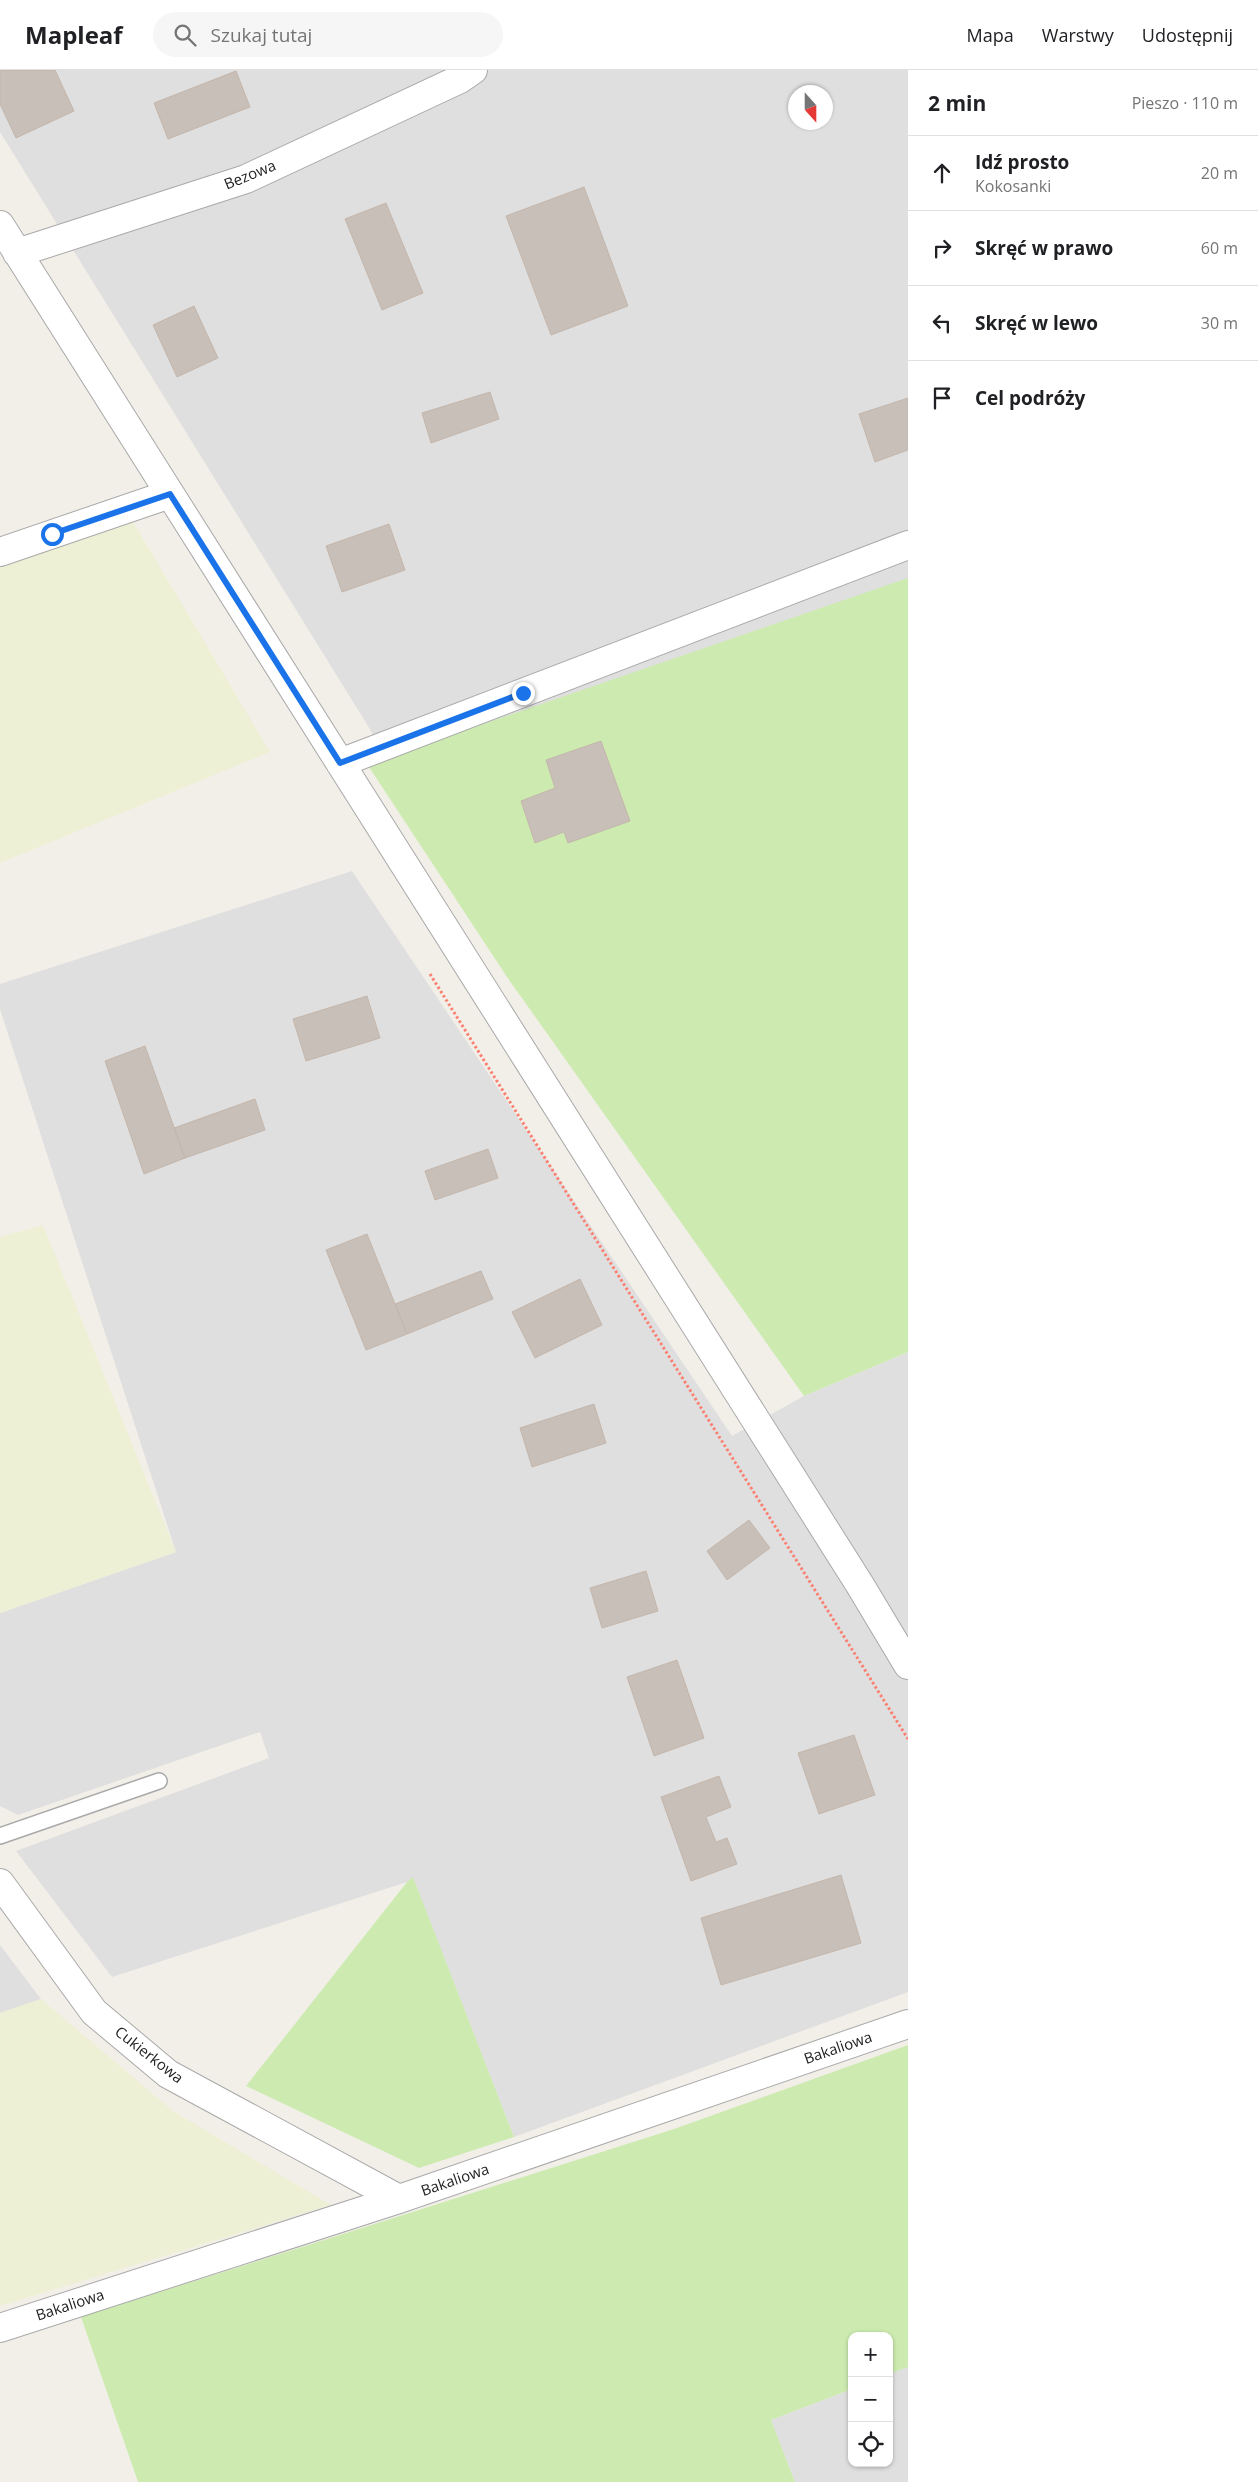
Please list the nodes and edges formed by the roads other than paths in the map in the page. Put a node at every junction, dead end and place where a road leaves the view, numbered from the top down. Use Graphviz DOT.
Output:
graph roads {
  1 [pos="473,70"];
  2 [pos="0,225"];
  3 [pos="17,253"];
  4 [pos="170,494"];
  5 [pos="908,545"];
  6 [pos="0,552"];
  7 [pos="340,763"];
  8 [pos="908,1665"];
  9 [pos="159,1781"];
  10 [pos="0,1836"];
  11 [pos="0,1883"];
  12 [pos="908,2024"];
  13 [pos="399,2199"];
  14 [pos="0,2328"];
  1 -- 3 [label="street, Bezowa"];
  2 -- 3 [label="street"];
  3 -- 4 [label="street"];
  4 -- 6 [label="street"];
  4 -- 7 [label="street"];
  5 -- 7 [label="street"];
  7 -- 8 [label="street"];
  9 -- 10 [label="lane"];
  11 -- 13 [label="street, Cukierkowa"];
  12 -- 13 [label="street, Bakaliowa"];
  13 -- 14 [label="street, Bakaliowa"];
}
